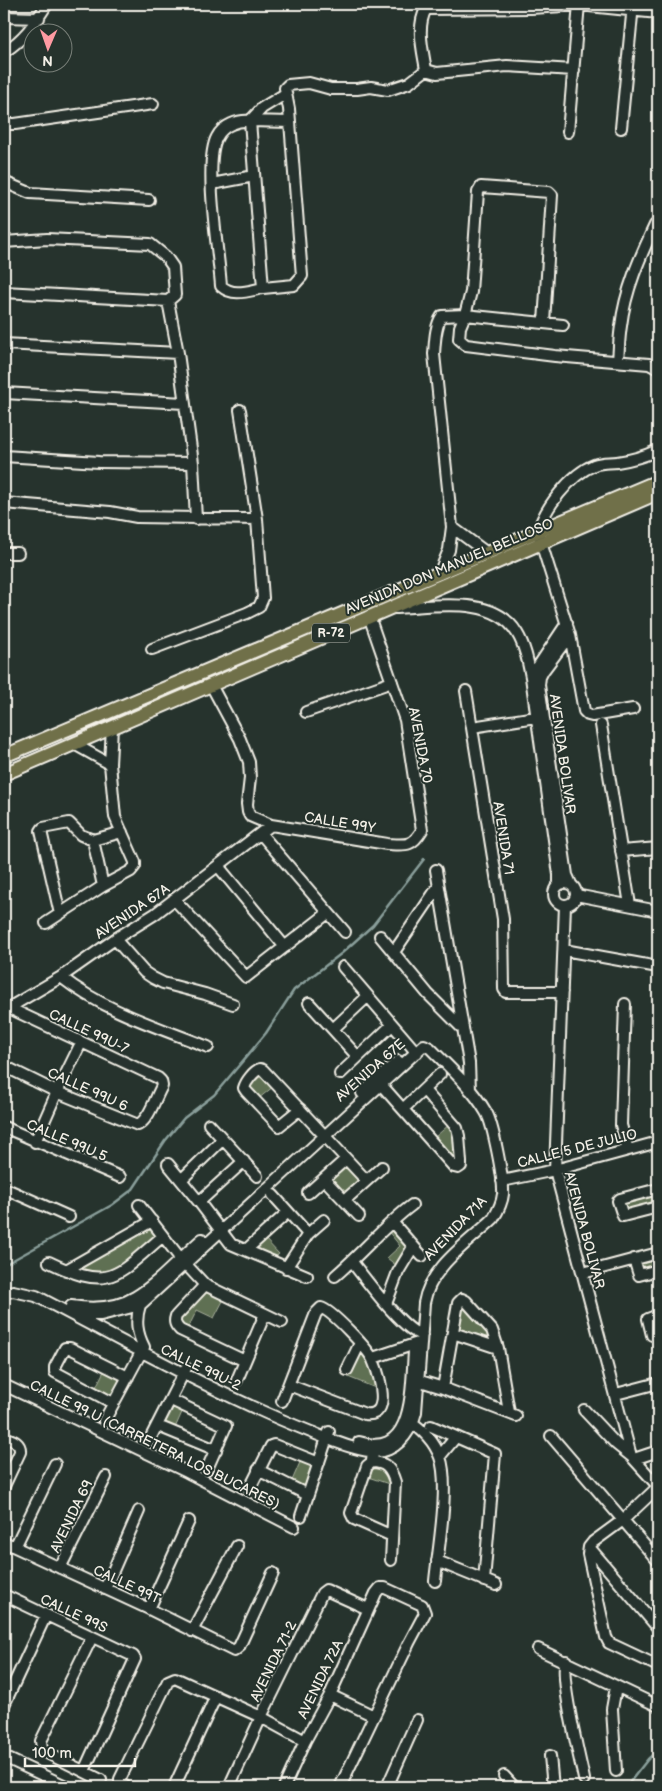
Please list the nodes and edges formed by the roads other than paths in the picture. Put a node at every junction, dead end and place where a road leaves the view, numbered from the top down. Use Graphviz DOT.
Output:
graph roads {
  1 [pos="47,4"];
  2 [pos="579,4"];
  3 [pos="531,6"];
  4 [pos="633,7"];
  5 [pos="658,13"];
  6 [pos="4,17"];
  7 [pos="38,18"];
  8 [pos="4,52"];
  9 [pos="426,70"];
  10 [pos="574,70"];
  11 [pos="286,94"];
  12 [pos="153,104"];
  13 [pos="250,121"];
  14 [pos="290,122"];
  15 [pos="4,124"];
  16 [pos="621,128"];
  17 [pos="568,132"];
  18 [pos="254,176"];
  19 [pos="4,182"];
  20 [pos="212,184"];
  21 [pos="149,200"];
  22 [pos="658,224"];
  23 [pos="4,242"];
  24 [pos="262,288"];
  25 [pos="4,292"];
  26 [pos="168,301"];
  27 [pos="465,315"];
  28 [pos="544,323"];
  29 [pos="563,325"];
  30 [pos="4,344"];
  31 [pos="178,353"];
  32 [pos="618,362"];
  33 [pos="658,369"];
  34 [pos="4,392"];
  35 [pos="184,403"];
  36 [pos="240,410"];
  37 [pos="658,450"];
  38 [pos="4,456"];
  39 [pos="193,463"];
  40 [pos="658,481"];
  41 [pos="658,493"];
  42 [pos="4,503"];
  43 [pos="196,519"];
  44 [pos="257,519"];
  45 [pos="452,527"];
  46 [pos="539,537"];
  47 [pos="4,553"];
  48 [pos="18,553"];
  49 [pos="487,553"];
  50 [pos="439,574"];
  51 [pos="388,608"];
  52 [pos="369,616"];
  53 [pos="567,623"];
  54 [pos="570,636"];
  55 [pos="152,650"];
  56 [pos="531,677"];
  57 [pos="392,682"];
  58 [pos="210,685"];
  59 [pos="466,690"];
  60 [pos="632,709"];
  61 [pos="306,712"];
  62 [pos="536,717"];
  63 [pos="601,725"];
  64 [pos="112,727"];
  65 [pos="472,727"];
  66 [pos="74,744"];
  67 [pos="4,756"];
  68 [pos="110,764"];
  69 [pos="4,774"];
  70 [pos="272,825"];
  71 [pos="122,832"];
  72 [pos="261,834"];
  73 [pos="93,840"];
  74 [pos="405,844"];
  75 [pos="658,848"];
  76 [pos="621,851"];
  77 [pos="218,866"];
  78 [pos="436,870"];
  79 [pos="571,884"];
  80 [pos="559,885"];
  81 [pos="103,886"];
  82 [pos="438,887"];
  83 [pos="576,895"];
  84 [pos="174,899"];
  85 [pos="565,905"];
  86 [pos="630,905"];
  87 [pos="658,911"];
  88 [pos="328,913"];
  89 [pos="60,914"];
  90 [pos="46,923"];
  91 [pos="345,932"];
  92 [pos="380,936"];
  93 [pos="115,939"];
  94 [pos="285,947"];
  95 [pos="564,950"];
  96 [pos="394,952"];
  97 [pos="343,967"];
  98 [pos="658,967"];
  99 [pos="61,977"];
  100 [pos="562,992"];
  101 [pos="367,996"];
  102 [pos="309,1002"];
  103 [pos="233,1004"];
  104 [pos="625,1004"];
  105 [pos="6,1010"];
  106 [pos="392,1025"];
  107 [pos="333,1029"];
  108 [pos="463,1029"];
  109 [pos="81,1043"];
  110 [pos="208,1047"];
  111 [pos="418,1049"];
  112 [pos="358,1057"];
  113 [pos="4,1066"];
  114 [pos="340,1074"];
  115 [pos="440,1074"];
  116 [pos="158,1078"];
  117 [pos="379,1082"];
  118 [pos="424,1090"];
  119 [pos="470,1090"];
  120 [pos="57,1092"];
  121 [pos="403,1108"];
  122 [pos="300,1109"];
  123 [pos="209,1124"];
  124 [pos="4,1127"];
  125 [pos="323,1134"];
  126 [pos="223,1139"];
  127 [pos="36,1142"];
  128 [pos="658,1142"];
  129 [pos="628,1150"];
  130 [pos="346,1159"];
  131 [pos="244,1162"];
  132 [pos="168,1164"];
  133 [pos="382,1167"];
  134 [pos="555,1170"];
  135 [pos="257,1176"];
  136 [pos="120,1177"];
  137 [pos="324,1179"];
  138 [pos="181,1180"];
  139 [pos="366,1180"];
  140 [pos="502,1181"];
  141 [pos="4,1188"];
  142 [pos="658,1189"];
  143 [pos="308,1193"];
  144 [pos="273,1195"];
  145 [pos="344,1200"];
  146 [pos="200,1202"];
  147 [pos="412,1205"];
  148 [pos="139,1206"];
  149 [pos="658,1207"];
  150 [pos="288,1212"];
  151 [pos="359,1216"];
  152 [pos="69,1217"];
  153 [pos="324,1220"];
  154 [pos="152,1221"];
  155 [pos="392,1222"];
  156 [pos="219,1228"];
  157 [pos="308,1234"];
  158 [pos="163,1236"];
  159 [pos="413,1246"];
  160 [pos="246,1250"];
  161 [pos="658,1253"];
  162 [pos="422,1256"];
  163 [pos="634,1259"];
  164 [pos="182,1261"];
  165 [pos="49,1262"];
  166 [pos="352,1262"];
  167 [pos="286,1268"];
  168 [pos="66,1270"];
  169 [pos="658,1270"];
  170 [pos="583,1272"];
  171 [pos="306,1276"];
  172 [pos="335,1276"];
  173 [pos="204,1284"];
  174 [pos="8,1288"];
  175 [pos="386,1304"];
  176 [pos="140,1305"];
  177 [pos="71,1310"];
  178 [pos="264,1314"];
  179 [pos="658,1315"];
  180 [pos="88,1316"];
  181 [pos="282,1322"];
  182 [pos="453,1333"];
  183 [pos="658,1334"];
  184 [pos="418,1338"];
  185 [pos="360,1343"];
  186 [pos="498,1348"];
  187 [pos="143,1350"];
  188 [pos="373,1358"];
  189 [pos="245,1361"];
  190 [pos="347,1370"];
  191 [pos="184,1371"];
  192 [pos="128,1377"];
  193 [pos="415,1379"];
  194 [pos="237,1380"];
  195 [pos="658,1383"];
  196 [pos="289,1385"];
  197 [pos="4,1386"];
  198 [pos="443,1388"];
  199 [pos="616,1394"];
  200 [pos="171,1400"];
  201 [pos="282,1402"];
  202 [pos="113,1404"];
  203 [pos="584,1410"];
  204 [pos="104,1421"];
  205 [pos="410,1422"];
  206 [pos="158,1426"];
  207 [pos="431,1426"];
  208 [pos="328,1435"];
  209 [pos="550,1436"];
  210 [pos="4,1437"];
  211 [pos="455,1438"];
  212 [pos="149,1441"];
  213 [pos="216,1450"];
  214 [pos="377,1451"];
  215 [pos="658,1452"];
  216 [pos="440,1456"];
  217 [pos="633,1457"];
  218 [pos="319,1463"];
  219 [pos="55,1464"];
  220 [pos="207,1469"];
  221 [pos="258,1470"];
  222 [pos="106,1477"];
  223 [pos="4,1486"];
  224 [pos="658,1486"];
  225 [pos="250,1488"];
  226 [pos="308,1495"];
  227 [pos="140,1511"];
  228 [pos="301,1516"];
  229 [pos="623,1520"];
  230 [pos="189,1521"];
  231 [pos="294,1527"];
  232 [pos="392,1536"];
  233 [pos="4,1542"];
  234 [pos="237,1546"];
  235 [pos="15,1547"];
  236 [pos="589,1547"];
  237 [pos="391,1560"];
  238 [pos="437,1561"];
  239 [pos="658,1561"];
  240 [pos="60,1568"];
  241 [pos="273,1573"];
  242 [pos="435,1580"];
  243 [pos="484,1580"];
  244 [pos="496,1586"];
  245 [pos="105,1589"];
  246 [pos="4,1595"];
  247 [pos="149,1609"];
  248 [pos="368,1609"];
  249 [pos="46,1615"];
  250 [pos="658,1628"];
  251 [pos="192,1631"];
  252 [pos="92,1637"];
  253 [pos="538,1649"];
  254 [pos="566,1661"];
  255 [pos="658,1666"];
  256 [pos="616,1687"];
  257 [pos="330,1695"];
  258 [pos="216,1696"];
  259 [pos="4,1705"];
  260 [pos="658,1706"];
  261 [pos="374,1716"];
  262 [pos="261,1717"];
  263 [pos="417,1720"];
  264 [pos="305,1741"];
  265 [pos="550,1756"];
  266 [pos="4,1757"];
  267 [pos="616,1770"];
  268 [pos="84,1771"];
  269 [pos="504,1776"];
  270 [pos="584,1779"];
  271 [pos="101,1780"];
  272 [pos="123,1783"];
  273 [pos="68,1787"];
  274 [pos="174,1787"];
  275 [pos="229,1787"];
  276 [pos="284,1787"];
  277 [pos="340,1787"];
  278 [pos="387,1787"];
  279 [pos="514,1787"];
  280 [pos="553,1787"];
  1 -- 7 [label="street"];
  2 -- 3 [label="street"];
  2 -- 4 [label="street"];
  2 -- 10 [label="street"];
  3 -- 9 [label="street"];
  4 -- 5 [label="street"];
  4 -- 16 [label="street"];
  6 -- 7 [label="street"];
  7 -- 8 [label="street"];
  9 -- 10 [label="street"];
  9 -- 11 [label="street"];
  10 -- 17 [label="street"];
  11 -- 13 [label="street"];
  11 -- 14 [label="street"];
  12 -- 15 [label="street"];
  13 -- 14 [label="street"];
  13 -- 18 [label="street"];
  13 -- 20 [label="street"];
  14 -- 24 [label="street"];
  18 -- 20 [label="street"];
  18 -- 24 [label="street"];
  19 -- 21 [label="street"];
  20 -- 24 [label="street"];
  22 -- 32 [label="street"];
  23 -- 26 [label="street"];
  25 -- 26 [label="street"];
  26 -- 31 [label="street"];
  27 -- 28 [label="street"];
  27 -- 28 [label="street"];
  27 -- 32 [label="street"];
  27 -- 45 [label="street"];
  28 -- 29 [label="street"];
  30 -- 31 [label="street"];
  31 -- 35 [label="street"];
  32 -- 33 [label="street"];
  34 -- 35 [label="street"];
  35 -- 39 [label="street"];
  36 -- 44 [label="street"];
  37 -- 46 [label="street"];
  38 -- 39 [label="street"];
  39 -- 43 [label="street"];
  40 -- 46 [label="main road, AVENIDA DON MANUEL BELLOSO / R-72"];
  41 -- 46 [label="main road, AVENIDA DON MANUEL BELLOSO / R-72"];
  42 -- 43 [label="street"];
  43 -- 44 [label="street"];
  44 -- 55 [label="street"];
  45 -- 49 [label="street"];
  45 -- 50 [label="street"];
  46 -- 49 [label="main road, AVENIDA DON MANUEL BELLOSO / R-72"];
  46 -- 51 [label="main road, AVENIDA DON MANUEL BELLOSO / R-72"];
  46 -- 53 [label="street"];
  47 -- 48 [label="street"];
  49 -- 50 [label="main road, AVENIDA DON MANUEL BELLOSO / R-72"];
  50 -- 67 [label="main road, AVENIDA DON MANUEL BELLOSO / R-72"];
  51 -- 52 [label="main road, AVENIDA DON MANUEL BELLOSO / R-72"];
  51 -- 56 [label="street"];
  52 -- 57 [label="street, AVENIDA 70"];
  52 -- 58 [label="main road, AVENIDA DON MANUEL BELLOSO / R-72"];
  53 -- 54 [label="street"];
  53 -- 56 [label="street"];
  54 -- 60 [label="street"];
  54 -- 79 [label="street, AVENIDA BOLIVAR"];
  56 -- 62 [label="street"];
  57 -- 61 [label="street"];
  57 -- 74 [label="street, AVENIDA 70"];
  58 -- 64 [label="main road, AVENIDA DON MANUEL BELLOSO / R-72"];
  58 -- 70 [label="street, CALLE 99Y"];
  59 -- 65 [label="street, AVENIDA 71"];
  62 -- 65 [label="street"];
  62 -- 80 [label="street"];
  63 -- 76 [label="street"];
  64 -- 66 [label="main road, AVENIDA DON MANUEL BELLOSO / R-72"];
  64 -- 68 [label="street"];
  65 -- 100 [label="street, AVENIDA 71"];
  66 -- 68 [label="street"];
  66 -- 69 [label="main road, AVENIDA DON MANUEL BELLOSO / R-72"];
  68 -- 71 [label="street"];
  70 -- 72 [label="street, AVENIDA 67A"];
  70 -- 74 [label="street, CALLE 99Y"];
  71 -- 73 [label="street"];
  71 -- 81 [label="street"];
  72 -- 77 [label="street, AVENIDA 67A"];
  72 -- 88 [label="street"];
  73 -- 81 [label="street"];
  73 -- 89 [label="street"];
  75 -- 76 [label="street"];
  76 -- 86 [label="street"];
  77 -- 84 [label="street, AVENIDA 67A"];
  77 -- 94 [label="street"];
  78 -- 82 [label="street"];
  79 -- 80 [label="street"];
  79 -- 83 [label="street"];
  80 -- 85 [label="street"];
  81 -- 89 [label="street"];
  82 -- 96 [label="street"];
  82 -- 108 [label="street"];
  83 -- 85 [label="street"];
  83 -- 86 [label="street"];
  84 -- 93 [label="street, AVENIDA 67A"];
  84 -- 94 [label="street"];
  85 -- 95 [label="street, AVENIDA BOLIVAR"];
  86 -- 87 [label="street"];
  88 -- 91 [label="street"];
  88 -- 94 [label="street"];
  89 -- 90 [label="street"];
  92 -- 96 [label="street"];
  93 -- 99 [label="street, AVENIDA 67A"];
  93 -- 103 [label="street"];
  95 -- 98 [label="street"];
  95 -- 100 [label="street, AVENIDA BOLIVAR"];
  96 -- 108 [label="street"];
  97 -- 101 [label="street"];
  99 -- 105 [label="street, AVENIDA 67A"];
  99 -- 110 [label="street"];
  100 -- 134 [label="street, AVENIDA BOLIVAR"];
  101 -- 106 [label="street"];
  101 -- 107 [label="street"];
  102 -- 107 [label="street"];
  104 -- 129 [label="street"];
  105 -- 109 [label="street, CALLE 99U-7"];
  106 -- 111 [label="street"];
  106 -- 112 [label="street"];
  107 -- 112 [label="street"];
  108 -- 119 [label="street"];
  109 -- 116 [label="street, CALLE 99U-7"];
  109 -- 120 [label="street"];
  111 -- 117 [label="street, AVENIDA 67E"];
  111 -- 119 [label="street"];
  112 -- 114 [label="street"];
  113 -- 120 [label="street, CALLE 99U 6"];
  115 -- 118 [label="street"];
  116 -- 120 [label="street, CALLE 99U 6"];
  117 -- 121 [label="street"];
  117 -- 125 [label="street, AVENIDA 67E"];
  118 -- 121 [label="street"];
  118 -- 121 [label="street"];
  119 -- 140 [label="street"];
  120 -- 127 [label="street"];
  122 -- 122 [label="street"];
  122 -- 125 [label="street"];
  123 -- 126 [label="street"];
  124 -- 127 [label="street, CALLE 99U 5"];
  125 -- 130 [label="street"];
  125 -- 156 [label="street, AVENIDA 67E"];
  126 -- 131 [label="street"];
  126 -- 138 [label="street"];
  127 -- 136 [label="street, CALLE 99U 5"];
  128 -- 129 [label="street, CALLE 5 DE JULIO"];
  129 -- 134 [label="street, CALLE 5 DE JULIO"];
  130 -- 137 [label="street"];
  130 -- 139 [label="street"];
  131 -- 135 [label="street"];
  131 -- 146 [label="street"];
  132 -- 138 [label="street"];
  133 -- 139 [label="street"];
  134 -- 140 [label="street, CALLE 5 DE JULIO"];
  134 -- 170 [label="street, AVENIDA BOLIVAR"];
  137 -- 143 [label="street"];
  137 -- 145 [label="street"];
  138 -- 146 [label="street"];
  139 -- 145 [label="street"];
  140 -- 184 [label="street, AVENIDA 71A"];
  141 -- 152 [label="street"];
  142 -- 149 [label="street"];
  144 -- 150 [label="street"];
  145 -- 151 [label="street"];
  146 -- 156 [label="street"];
  147 -- 155 [label="street"];
  148 -- 154 [label="street"];
  150 -- 157 [label="street"];
  150 -- 160 [label="street"];
  153 -- 157 [label="street"];
  154 -- 158 [label="street"];
  154 -- 168 [label="street"];
  155 -- 159 [label="street"];
  155 -- 166 [label="street"];
  156 -- 160 [label="street"];
  156 -- 164 [label="street, AVENIDA 67E"];
  157 -- 167 [label="street"];
  158 -- 164 [label="street"];
  158 -- 168 [label="street"];
  159 -- 162 [label="street"];
  159 -- 175 [label="street"];
  160 -- 167 [label="street"];
  161 -- 163 [label="street"];
  163 -- 169 [label="street"];
  163 -- 170 [label="street"];
  164 -- 173 [label="street"];
  164 -- 176 [label="street, AVENIDA 67E"];
  164 -- 177 [label="street, AVENIDA 67E"];
  165 -- 168 [label="street"];
  166 -- 172 [label="street"];
  166 -- 175 [label="street"];
  167 -- 171 [label="street"];
  170 -- 199 [label="street, AVENIDA BOLIVAR"];
  173 -- 178 [label="street"];
  173 -- 189 [label="street"];
  174 -- 177 [label="street, CALLE 99U-2"];
  175 -- 184 [label="street"];
  176 -- 180 [label="street, AVENIDA 67E"];
  176 -- 187 [label="street"];
  177 -- 180 [label="street, CALLE 99U-2"];
  177 -- 187 [label="street, CALLE 99U-2"];
  178 -- 181 [label="street"];
  178 -- 189 [label="street"];
  179 -- 183 [label="street"];
  180 -- 187 [label="street, CALLE 99U-2"];
  182 -- 186 [label="street"];
  182 -- 186 [label="street"];
  182 -- 198 [label="street"];
  184 -- 188 [label="street"];
  184 -- 193 [label="street, AVENIDA 71A"];
  185 -- 188 [label="street"];
  185 -- 190 [label="street"];
  185 -- 196 [label="street"];
  186 -- 198 [label="street"];
  187 -- 191 [label="street, CALLE 99U-2"];
  187 -- 192 [label="street"];
  188 -- 196 [label="street"];
  189 -- 194 [label="street"];
  191 -- 200 [label="street"];
  191 -- 208 [label="street, CALLE 99U-2"];
  192 -- 202 [label="street"];
  192 -- 202 [label="street"];
  193 -- 198 [label="street"];
  193 -- 205 [label="street, AVENIDA 71A"];
  195 -- 199 [label="street"];
  196 -- 201 [label="street"];
  197 -- 231 [label="street, CALLE 99 U (CARRETERA LOS BUCARES)"];
  199 -- 217 [label="street, AVENIDA BOLIVAR"];
  200 -- 206 [label="street"];
  200 -- 213 [label="street"];
  202 -- 204 [label="street"];
  203 -- 217 [label="street"];
  205 -- 214 [label="street, AVENIDA 71A"];
  205 -- 216 [label="street"];
  206 -- 212 [label="street"];
  206 -- 213 [label="street"];
  207 -- 211 [label="street"];
  208 -- 214 [label="street, CALLE 99U-2"];
  208 -- 218 [label="street"];
  209 -- 229 [label="street"];
  210 -- 223 [label="street"];
  211 -- 216 [label="street"];
  211 -- 243 [label="street"];
  213 -- 220 [label="street"];
  214 -- 232 [label="street, CALLE 99U-2"];
  214 -- 232 [label="street"];
  215 -- 217 [label="street"];
  216 -- 238 [label="street"];
  217 -- 224 [label="street, AVENIDA BOLIVAR"];
  218 -- 221 [label="street"];
  218 -- 226 [label="street"];
  219 -- 235 [label="street"];
  221 -- 225 [label="street"];
  221 -- 226 [label="street"];
  222 -- 240 [label="street, AVENIDA 69"];
  224 -- 229 [label="street"];
  226 -- 228 [label="street"];
  227 -- 245 [label="street"];
  229 -- 236 [label="street"];
  229 -- 239 [label="street"];
  230 -- 247 [label="street"];
  232 -- 237 [label="street, CALLE 99U-2"];
  233 -- 235 [label="street, CALLE 99T"];
  234 -- 251 [label="street"];
  235 -- 240 [label="street, CALLE 99T"];
  236 -- 250 [label="street"];
  236 -- 255 [label="street"];
  238 -- 242 [label="street"];
  238 -- 243 [label="street"];
  240 -- 245 [label="street, CALLE 99T"];
  241 -- 251 [label="street, CALLE 99T"];
  243 -- 244 [label="street"];
  245 -- 247 [label="street, CALLE 99T"];
  246 -- 249 [label="street, CALLE 99S"];
  247 -- 251 [label="street, CALLE 99T"];
  248 -- 257 [label="street, AVENIDA 72A"];
  248 -- 261 [label="street, AVENIDA 72A"];
  248 -- 262 [label="street, AVENIDA 71-2"];
  249 -- 252 [label="street, CALLE 99S"];
  249 -- 259 [label="street"];
  252 -- 268 [label="street"];
  252 -- 268 [label="street, CALLE 99S"];
  253 -- 254 [label="street"];
  254 -- 256 [label="street"];
  254 -- 270 [label="street"];
  256 -- 260 [label="street"];
  256 -- 267 [label="street"];
  257 -- 261 [label="street"];
  257 -- 264 [label="street, AVENIDA 72A"];
  258 -- 262 [label="street"];
  258 -- 272 [label="street"];
  258 -- 274 [label="street"];
  261 -- 277 [label="street"];
  262 -- 264 [label="street"];
  262 -- 275 [label="street, AVENIDA 71-2"];
  263 -- 278 [label="street"];
  264 -- 276 [label="street, AVENIDA 72A"];
  265 -- 280 [label="street"];
  266 -- 273 [label="street"];
  268 -- 271 [label="street"];
  269 -- 279 [label="street"];
}
